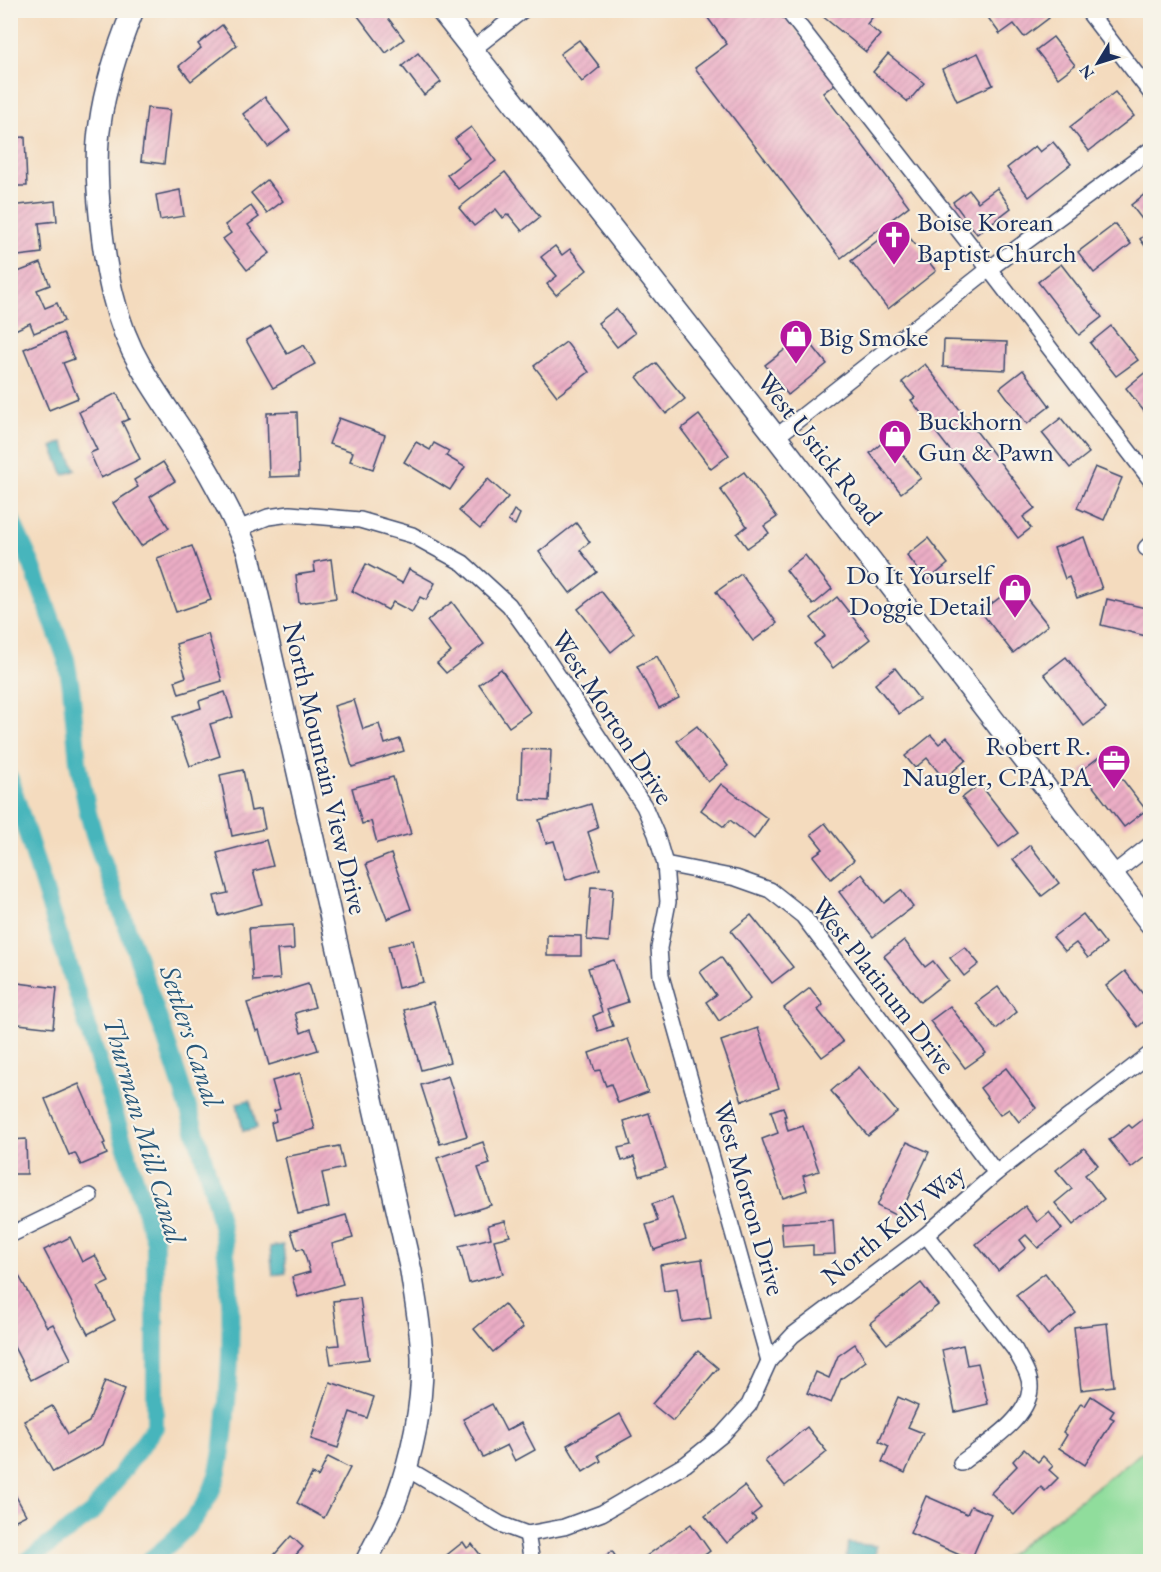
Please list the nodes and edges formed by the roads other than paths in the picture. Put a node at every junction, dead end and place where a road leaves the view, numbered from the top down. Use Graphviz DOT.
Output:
graph roads {
  1 [pos="133,10"];
  2 [pos="441,10"];
  3 [pos="523,10"];
  4 [pos="787,10"];
  5 [pos="1087,10"];
  6 [pos="472,50"];
  7 [pos="1150,92"];
  8 [pos="1150,150"];
  9 [pos="989,269"];
  10 [pos="776,437"];
  11 [pos="1150,479"];
  12 [pos="238,529"];
  13 [pos="1150,845"];
  14 [pos="665,864"];
  15 [pos="1113,874"];
  16 [pos="1150,923"];
  17 [pos="1150,1054"];
  18 [pos="996,1173"];
  19 [pos="90,1196"];
  20 [pos="926,1235"];
  21 [pos="10,1236"];
  22 [pos="769,1361"];
  23 [pos="961,1463"];
  24 [pos="406,1468"];
  25 [pos="527,1534"];
  26 [pos="366,1562"];
  27 [pos="532,1562"];
  1 -- 12 [label="street, North Mountain View Drive"];
  2 -- 6 [label="street, West Ustick Road"];
  3 -- 6 [label="street"];
  4 -- 9 [label="street"];
  5 -- 7 [label="street"];
  6 -- 10 [label="street, West Ustick Road"];
  8 -- 9 [label="street"];
  9 -- 10 [label="street"];
  9 -- 11 [label="street"];
  10 -- 15 [label="street, West Ustick Road"];
  12 -- 14 [label="street, West Morton Drive"];
  12 -- 24 [label="street, North Mountain View Drive"];
  13 -- 15 [label="street"];
  14 -- 18 [label="street, West Platinum Drive"];
  14 -- 22 [label="street, West Morton Drive"];
  15 -- 16 [label="street, West Ustick Road"];
  17 -- 18 [label="street, North Kelly Way"];
  18 -- 20 [label="street, North Kelly Way"];
  19 -- 21 [label="street"];
  20 -- 22 [label="street, North Kelly Way"];
  20 -- 23 [label="street"];
  22 -- 25 [label="street, North Kelly Way"];
  24 -- 25 [label="street"];
  24 -- 26 [label="street, North Mountain View Drive"];
  25 -- 27 [label="street"];
}
